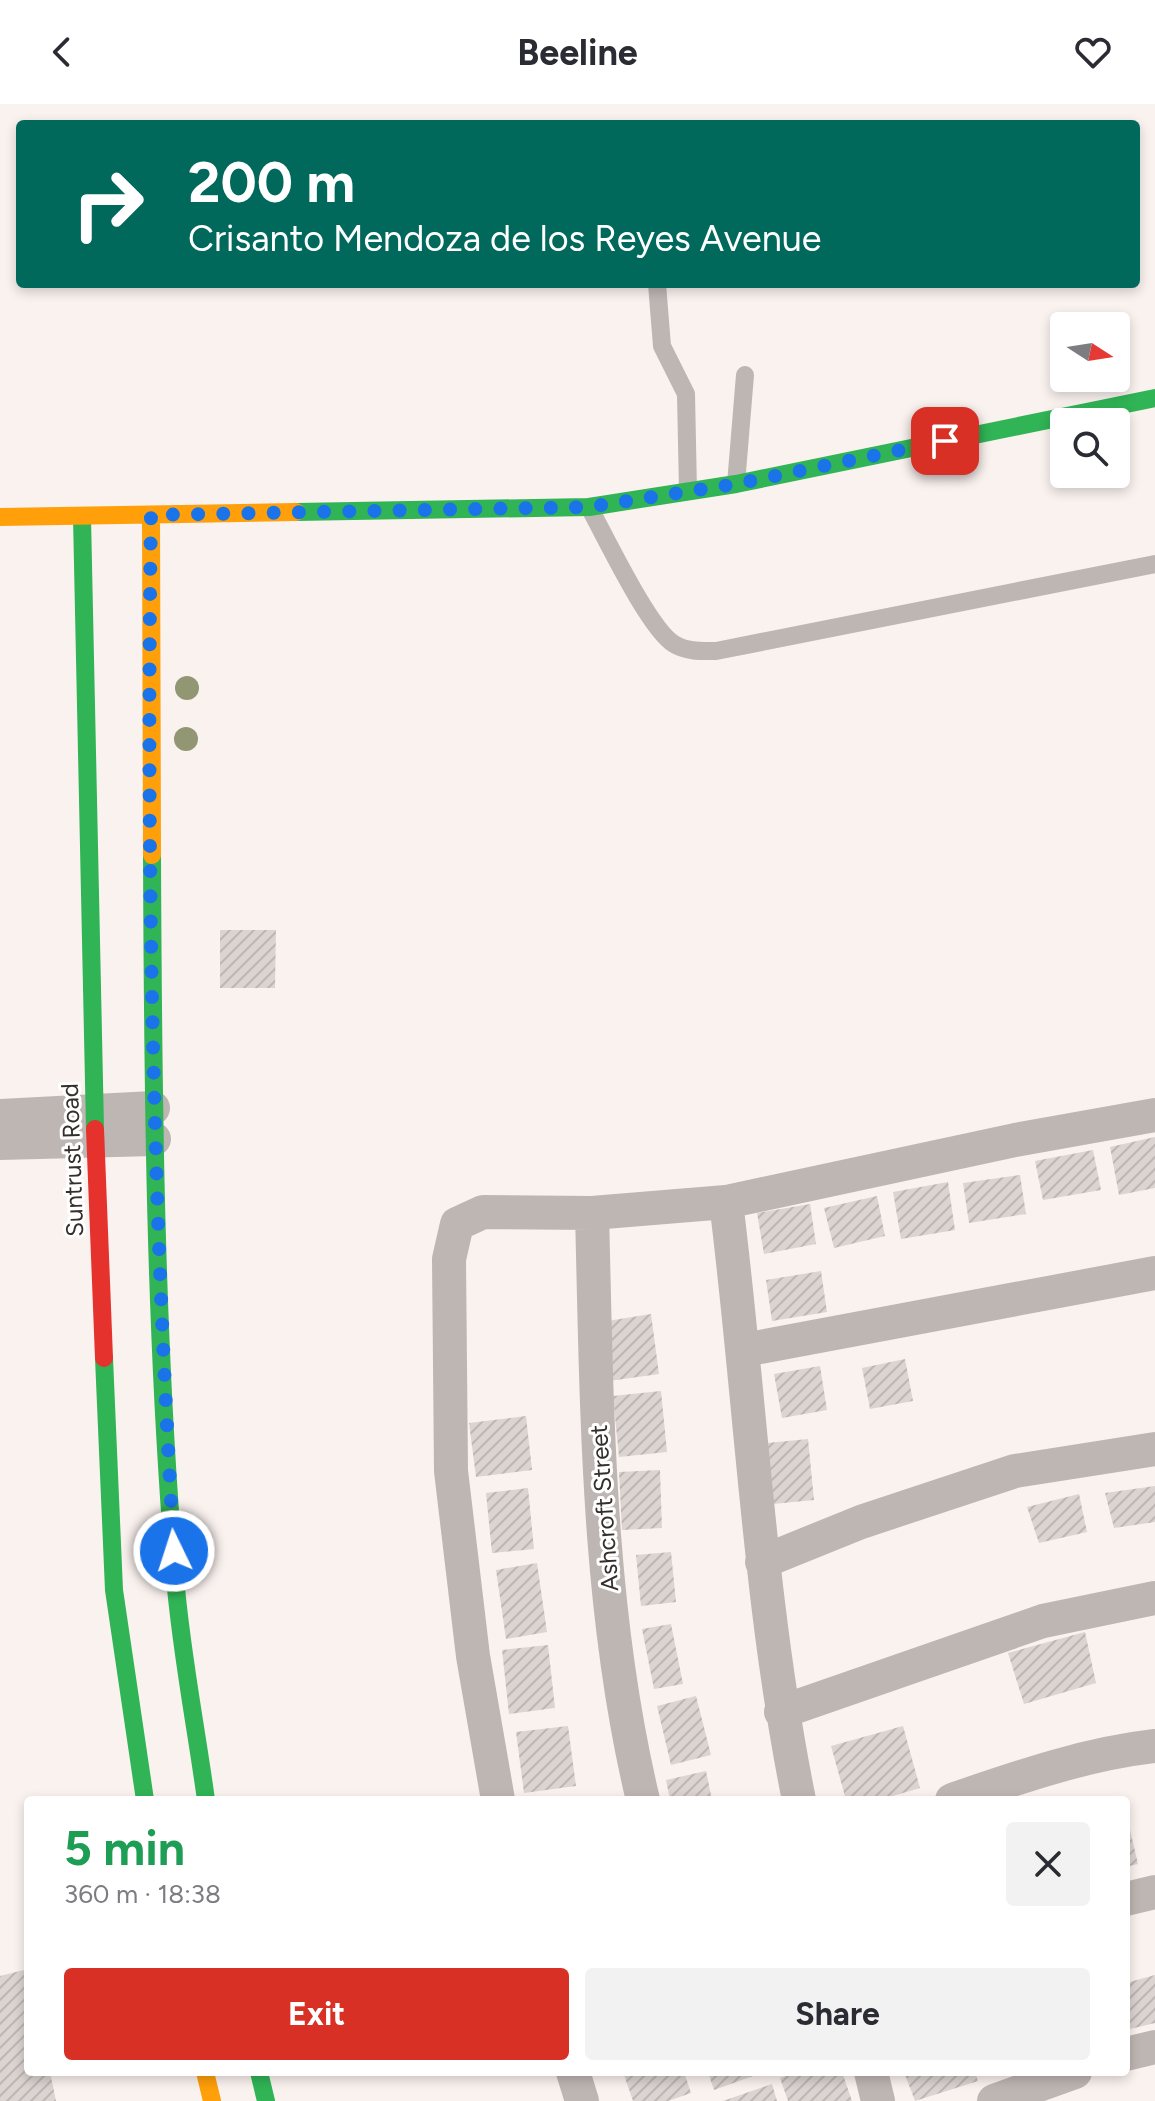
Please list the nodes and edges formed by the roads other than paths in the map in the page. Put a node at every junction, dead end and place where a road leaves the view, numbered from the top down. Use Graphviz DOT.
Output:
graph roads {
  1 [pos="657,288"];
  2 [pos="745,375"];
  3 [pos="1155,398"];
  4 [pos="736,484"];
  5 [pos="688,491"];
  6 [pos="589,507"];
  7 [pos="151,515"];
  8 [pos="0,517"];
  9 [pos="82,517"];
  10 [pos="1155,564"];
  11 [pos="1155,1115"];
  12 [pos="0,1116"];
  13 [pos="154,1123"];
  14 [pos="94,1126"];
  15 [pos="0,1143"];
  16 [pos="726,1202"];
  17 [pos="592,1213"];
  18 [pos="1155,1273"];
  19 [pos="744,1350"];
  20 [pos="1155,1449"];
  21 [pos="762,1562"];
  22 [pos="1155,1598"];
  23 [pos="781,1712"];
  24 [pos="1155,1746"];
  25 [pos="144,1796"];
  26 [pos="205,1796"];
  27 [pos="497,1796"];
  28 [pos="642,1796"];
  29 [pos="798,1796"];
  30 [pos="963,1796"];
  31 [pos="1155,1892"];
  32 [pos="1130,1898"];
  33 [pos="1155,2047"];
  34 [pos="1130,2053"];
  35 [pos="206,2076"];
  36 [pos="872,2076"];
  37 [pos="1064,2076"];
  38 [pos="263,2088"];
  39 [pos="212,2101"];
  40 [pos="225,2101"];
  41 [pos="878,2101"];
  42 [pos="994,2101"];
  1 -- 5 [label="lane"];
  2 -- 4 [label="lane"];
  3 -- 4 [label="street"];
  4 -- 5 [label="street"];
  5 -- 6 [label="street"];
  6 -- 7 [label="street"];
  6 -- 10 [label="lane"];
  7 -- 9 [label="street"];
  7 -- 13 [label="street"];
  8 -- 9 [label="street"];
  9 -- 14 [label="street, Suntrust Road"];
  11 -- 16 [label="street"];
  12 -- 14 [label="street"];
  13 -- 14 [label="street"];
  13 -- 26 [label="street"];
  14 -- 15 [label="street"];
  14 -- 25 [label="street, Suntrust Road"];
  16 -- 17 [label="street"];
  16 -- 19 [label="street"];
  17 -- 27 [label="street"];
  17 -- 28 [label="street, Ashcroft Street"];
  18 -- 19 [label="street"];
  19 -- 21 [label="street"];
  20 -- 21 [label="street"];
  21 -- 23 [label="street"];
  22 -- 23 [label="street"];
  23 -- 29 [label="street"];
  24 -- 30 [label="street"];
  31 -- 32 [label="street"];
  33 -- 34 [label="street"];
  35 -- 39 [label="street"];
  36 -- 41 [label="street"];
  37 -- 42 [label="street"];
  38 -- 40 [label="street"];
}
